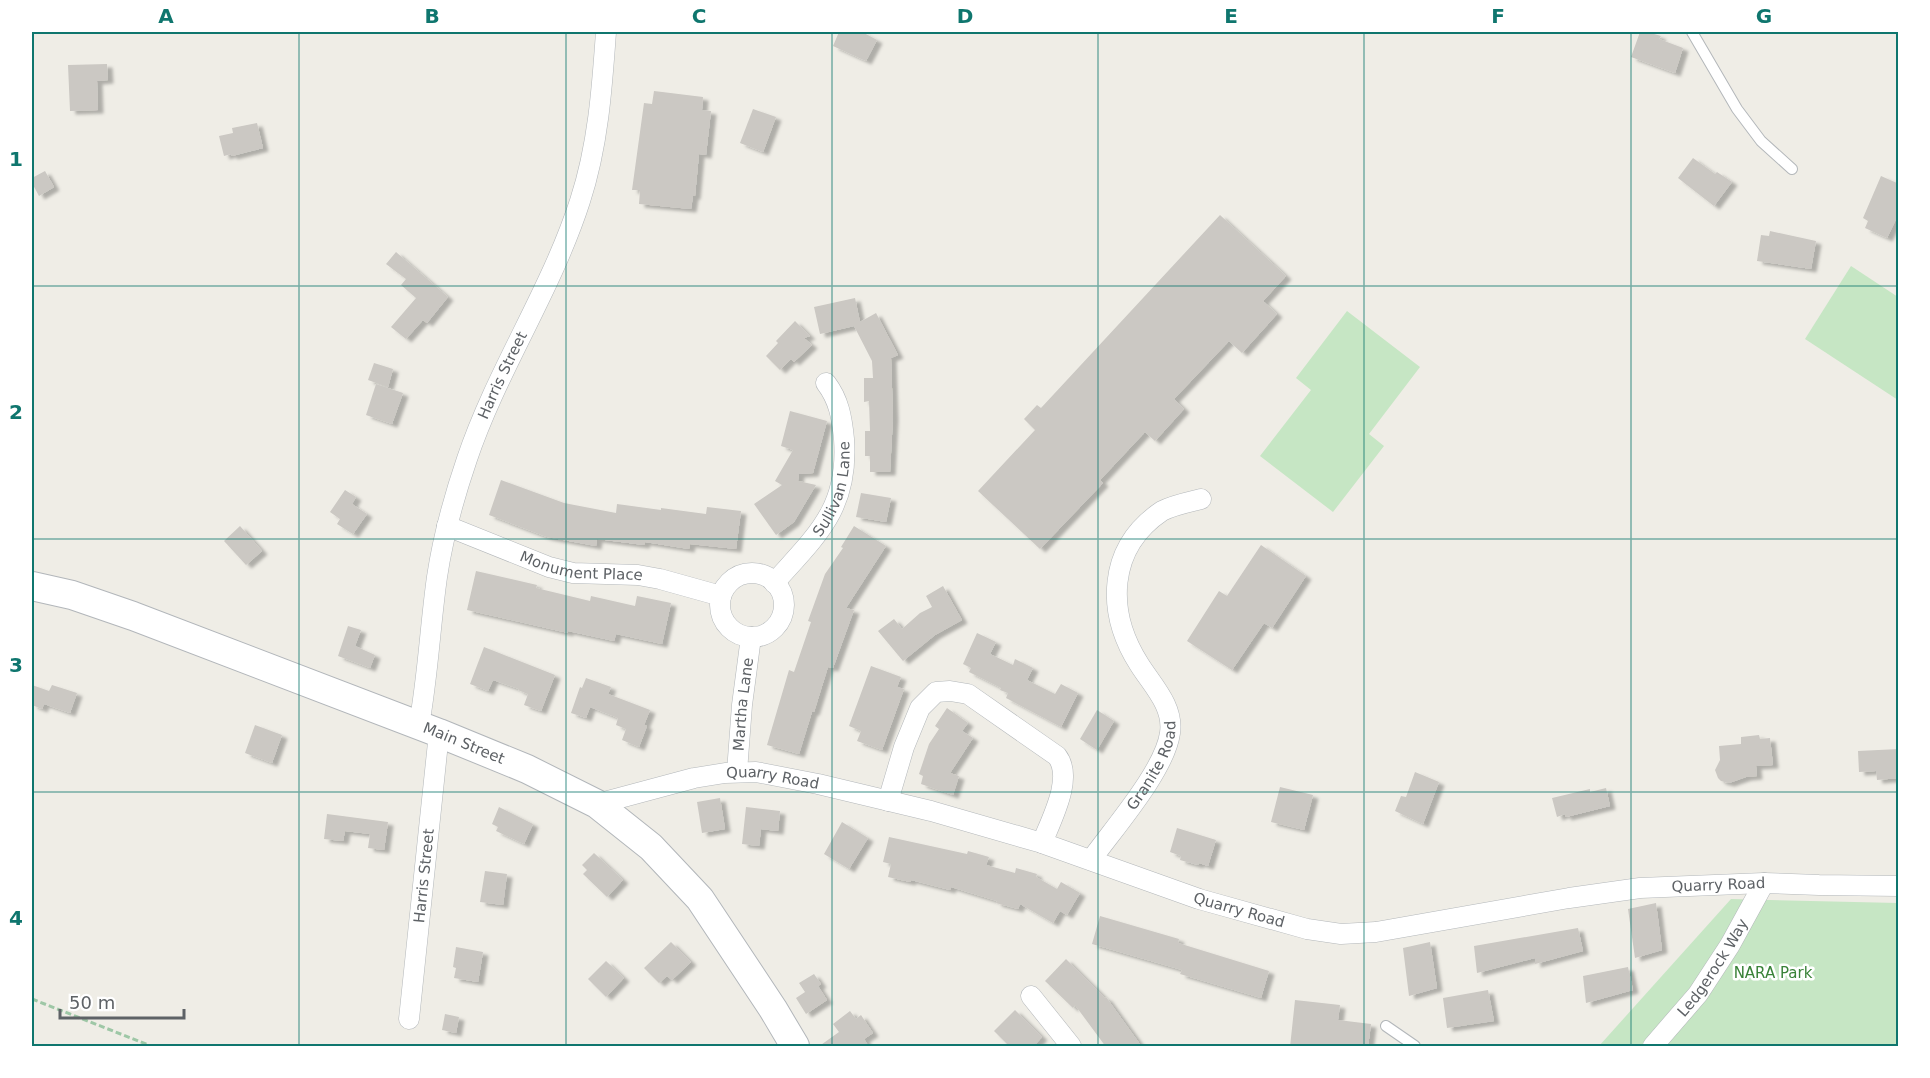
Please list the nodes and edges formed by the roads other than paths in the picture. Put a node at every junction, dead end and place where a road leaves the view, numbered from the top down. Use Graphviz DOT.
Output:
graph roads {
  1 [pos="606,32"];
  2 [pos="1692,32"];
  3 [pos="1792,169"];
  4 [pos="826,383"];
  5 [pos="1201,499"];
  6 [pos="447,526"];
  7 [pos="774,583"];
  8 [pos="32,586"];
  9 [pos="721,596"];
  10 [pos="751,637"];
  11 [pos="429,729"];
  12 [pos="737,772"];
  13 [pos="888,801"];
  14 [pos="597,804"];
  15 [pos="1042,843"];
  16 [pos="1091,860"];
  17 [pos="1764,883"];
  18 [pos="1899,886"];
  19 [pos="1031,996"];
  20 [pos="409,1019"];
  21 [pos="1386,1026"];
  22 [pos="795,1047"];
  23 [pos="1071,1047"];
  24 [pos="1415,1047"];
  25 [pos="1653,1047"];
  1 -- 6 [label="street, Harris Street"];
  2 -- 3 [label="lane"];
  4 -- 7 [label="street, Sullivan Lane"];
  5 -- 16 [label="street, Granite Road"];
  6 -- 9 [label="street, Monument Place"];
  6 -- 11 [label="street, Harris Street"];
  7 -- 9 [label="street"];
  7 -- 10 [label="street"];
  8 -- 11 [label="main road, Main Street"];
  9 -- 10 [label="street"];
  10 -- 12 [label="street, Martha Lane"];
  11 -- 14 [label="main road, Main Street"];
  11 -- 20 [label="street, Harris Street"];
  12 -- 13 [label="street, Quarry Road"];
  12 -- 14 [label="street, Quarry Road"];
  13 -- 15 [label="street, Quarry Road"];
  13 -- 15 [label="street"];
  14 -- 22 [label="main road, Main Street"];
  15 -- 16 [label="street, Quarry Road"];
  16 -- 17 [label="street, Quarry Road"];
  17 -- 18 [label="street, Quarry Road"];
  17 -- 25 [label="street, Ledgerock Way"];
  19 -- 23 [label="street"];
  21 -- 24 [label="lane"];
}
